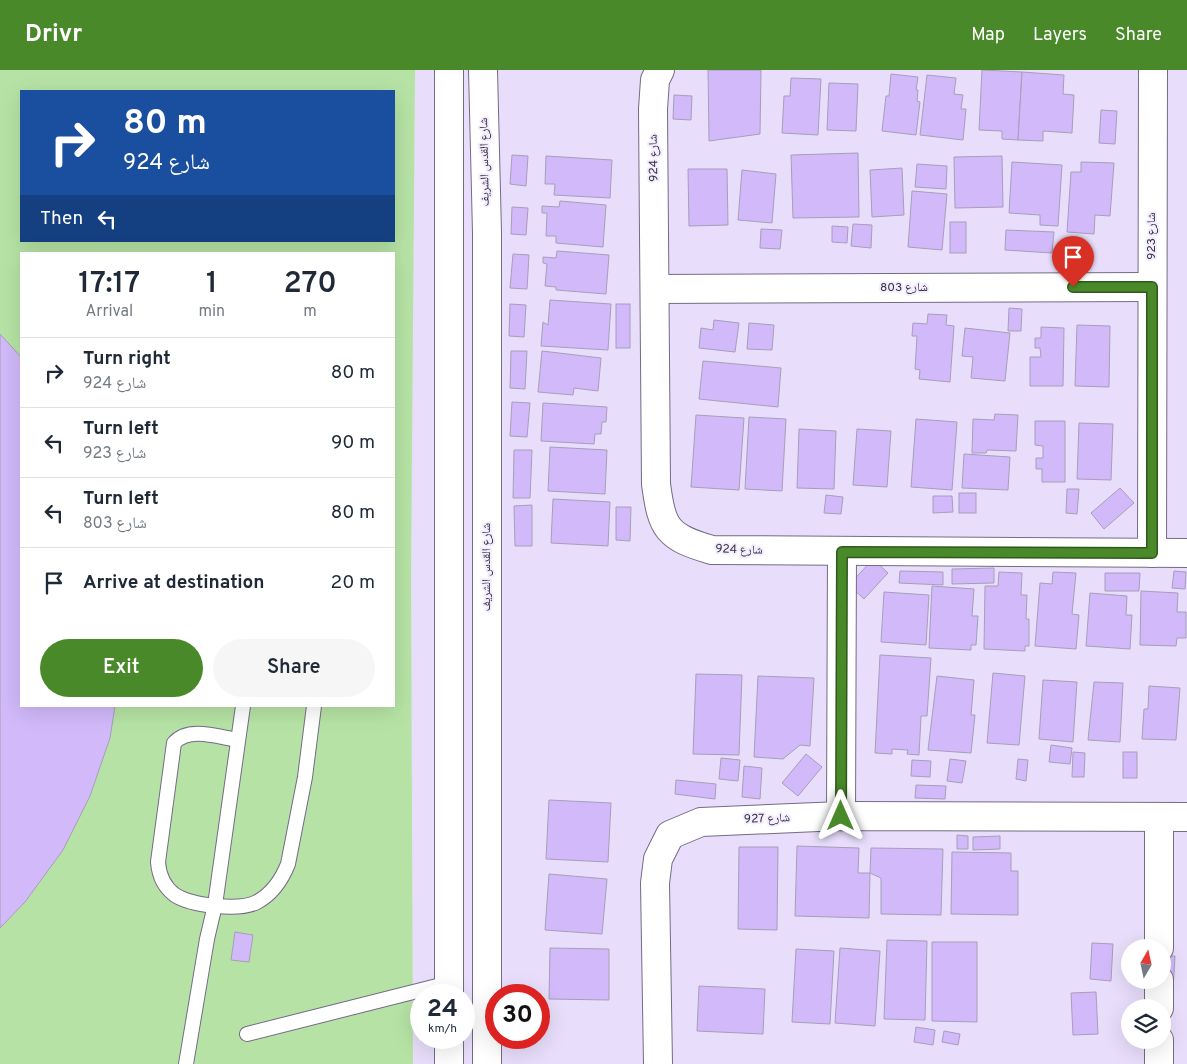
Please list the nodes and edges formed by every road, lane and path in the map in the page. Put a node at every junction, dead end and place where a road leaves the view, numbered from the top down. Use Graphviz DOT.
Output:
graph roads {
  1 [pos="449,70"];
  2 [pos="483,70"];
  3 [pos="660,70"];
  4 [pos="1153,70"];
  5 [pos="1152,287"];
  6 [pos="656,289"];
  7 [pos="842,552"];
  8 [pos="1152,553"];
  9 [pos="1187,553"];
  10 [pos="242,707"];
  11 [pos="314,707"];
  12 [pos="238,740"];
  13 [pos="841,816"];
  14 [pos="1159,817"];
  15 [pos="1187,818"];
  16 [pos="215,905"];
  17 [pos="1159,939"];
  18 [pos="449,984"];
  19 [pos="410,998"];
  20 [pos="247,1034"];
  21 [pos="449,1049"];
  22 [pos="1159,1049"];
  23 [pos="186,1064"];
  24 [pos="449,1064"];
  25 [pos="487,1064"];
  26 [pos="658,1064"];
  27 [pos="1159,1064"];
  1 -- 18 [label="street"];
  2 -- 25 [label="street, شارع القدس الشريف"];
  3 -- 6 [label="street, شارع 924"];
  4 -- 5 [label="street, شارع 923"];
  5 -- 6 [label="street, شارع 803"];
  5 -- 8 [label="street, شارع 923"];
  6 -- 7 [label="street, شارع 924"];
  7 -- 8 [label="street, شارع 924"];
  7 -- 13 [label="street"];
  8 -- 9 [label="street, شارع 924"];
  10 -- 12 [label="lane"];
  11 -- 16 [label="lane"];
  12 -- 16 [label="lane"];
  12 -- 16 [label="lane"];
  13 -- 14 [label="street, شارع 927"];
  13 -- 26 [label="street, شارع 927"];
  14 -- 15 [label="street, شارع 927"];
  14 -- 17 [label="street"];
  16 -- 23 [label="lane"];
  19 -- 20 [label="lane"];
  21 -- 24 [label="street"];
  22 -- 27 [label="street"];
}
